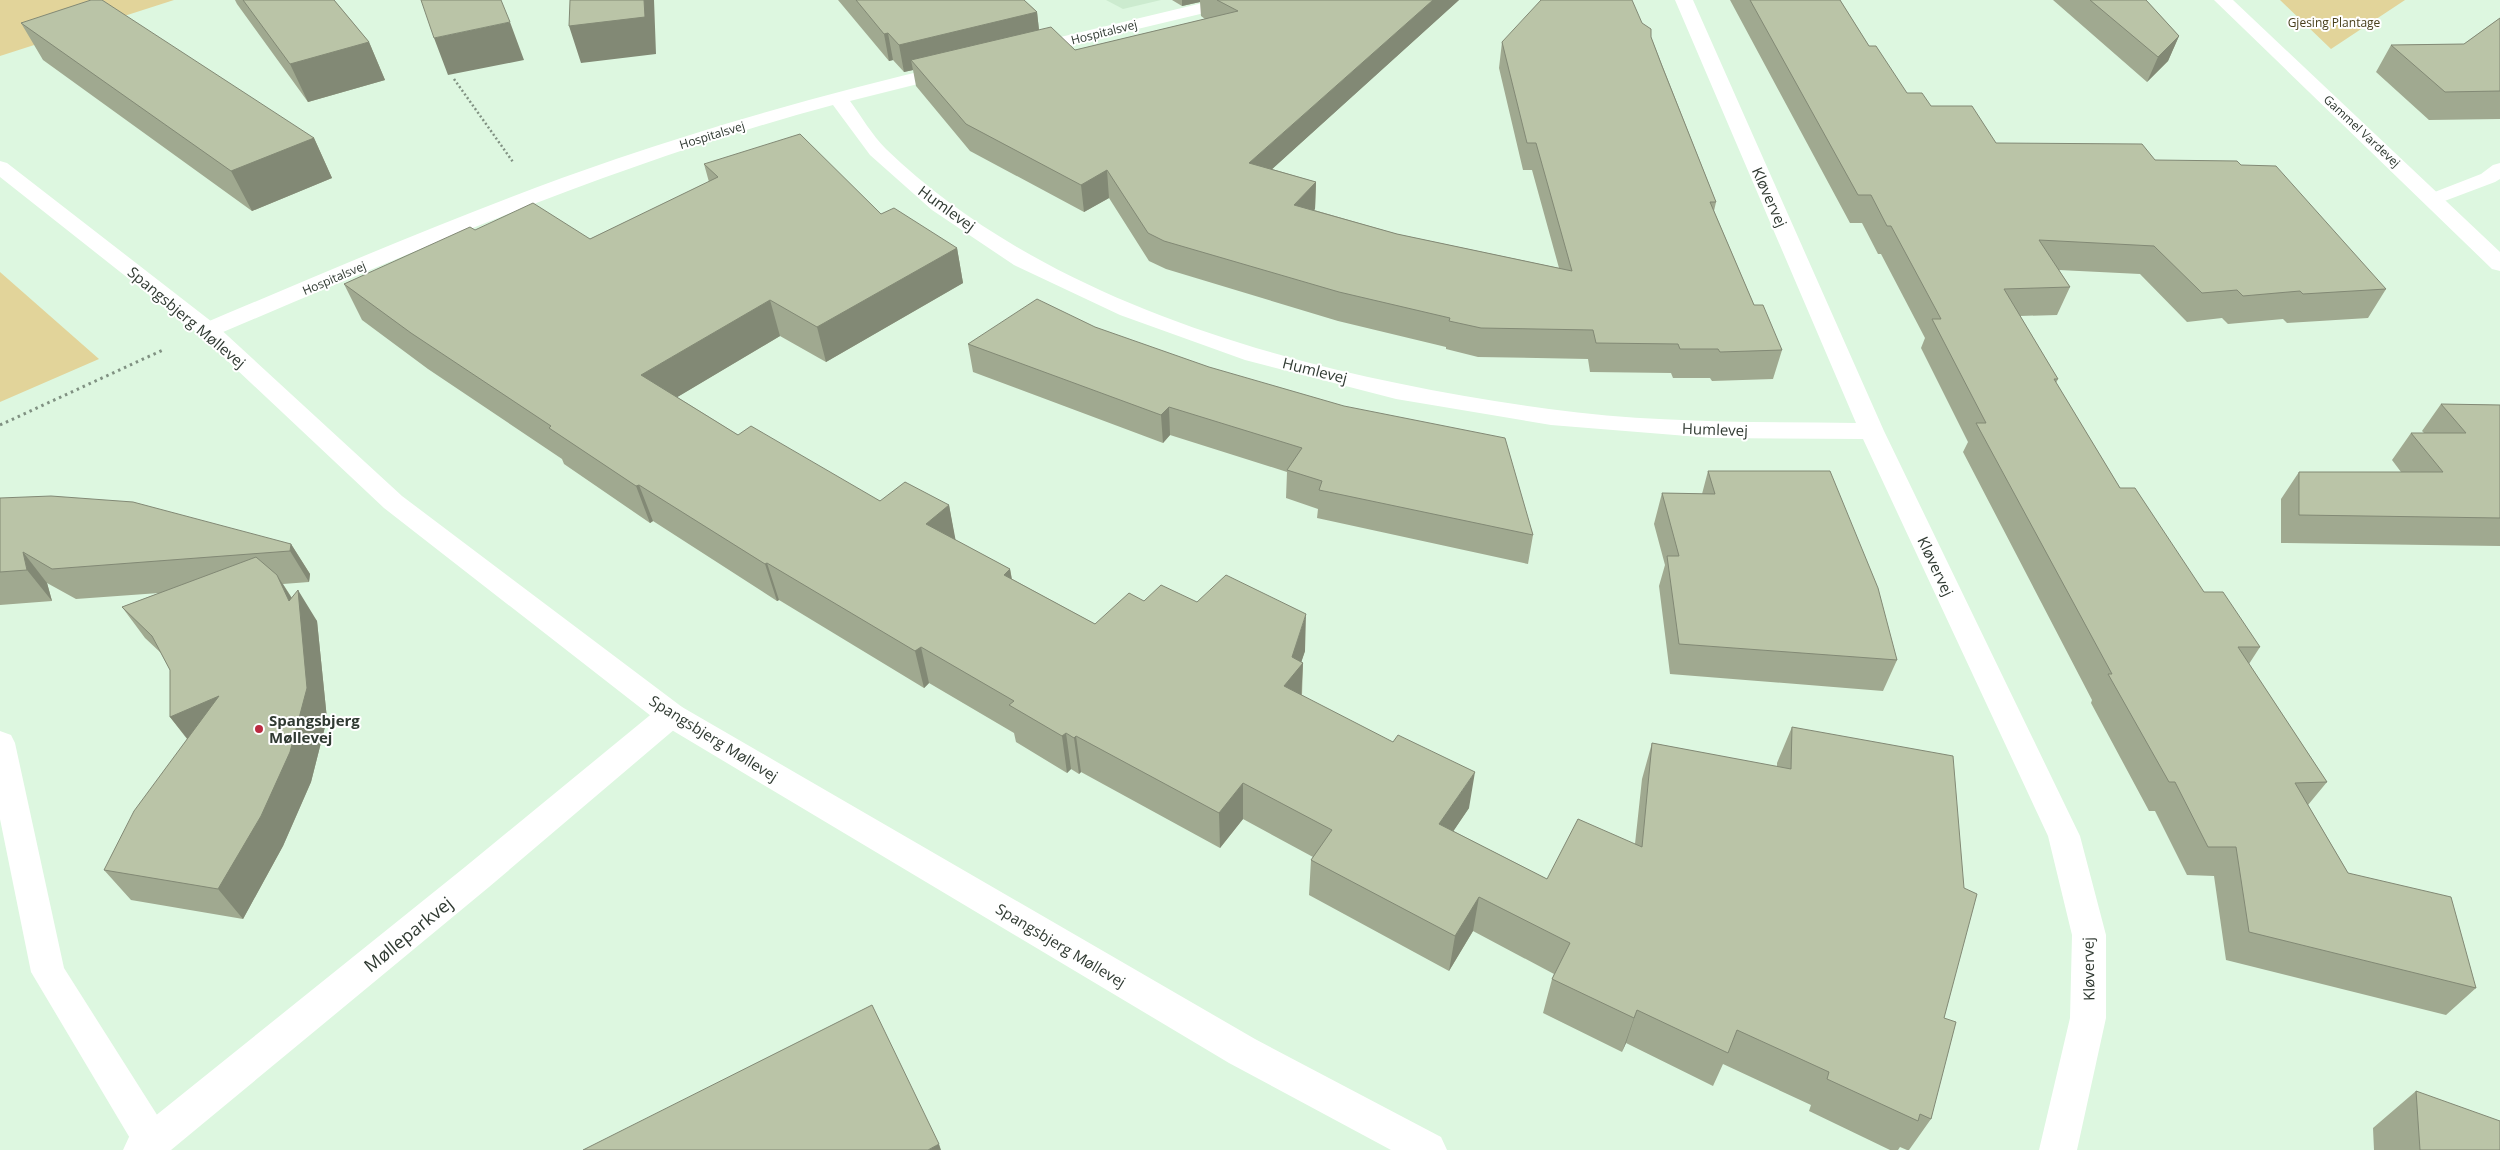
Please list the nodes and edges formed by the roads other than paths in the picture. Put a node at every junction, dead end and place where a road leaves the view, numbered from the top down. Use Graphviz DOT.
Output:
graph roads {
  1 [pos="1236,0"];
  2 [pos="1684,0"];
  3 [pos="2223,0"];
  4 [pos="1006,56"];
  5 [pos="969,65"];
  6 [pos="837,97"];
  7 [pos="0,167"];
  8 [pos="2500,169"];
  9 [pos="2434,199"];
  10 [pos="2500,264"];
  11 [pos="208,330"];
  12 [pos="1872,431"];
  13 [pos="671,715"];
  14 [pos="0,743"];
  15 [pos="147,1146"];
  16 [pos="1428,1150"];
  17 [pos="2058,1150"];
  1 -- 4 [label="street, Hospitalsvej"];
  2 -- 12 [label="street, Kløvervej"];
  3 -- 9 [label="street, Gammel Vardevej"];
  5 -- 6 [label="street, Hospitalsvej"];
  6 -- 11 [label="street, Hospitalsvej"];
  6 -- 12 [label="street, Humlevej"];
  7 -- 11 [label="street, Spangsbjerg Møllevej"];
  8 -- 9 [label="street"];
  9 -- 10 [label="street, Gammel Vardevej"];
  11 -- 13 [label="street, Spangsbjerg Møllevej"];
  12 -- 17 [label="street, Kløvervej"];
  13 -- 15 [label="street, Mølleparkvej"];
  13 -- 16 [label="street, Spangsbjerg Møllevej"];
  14 -- 15 [label="street"];
}
